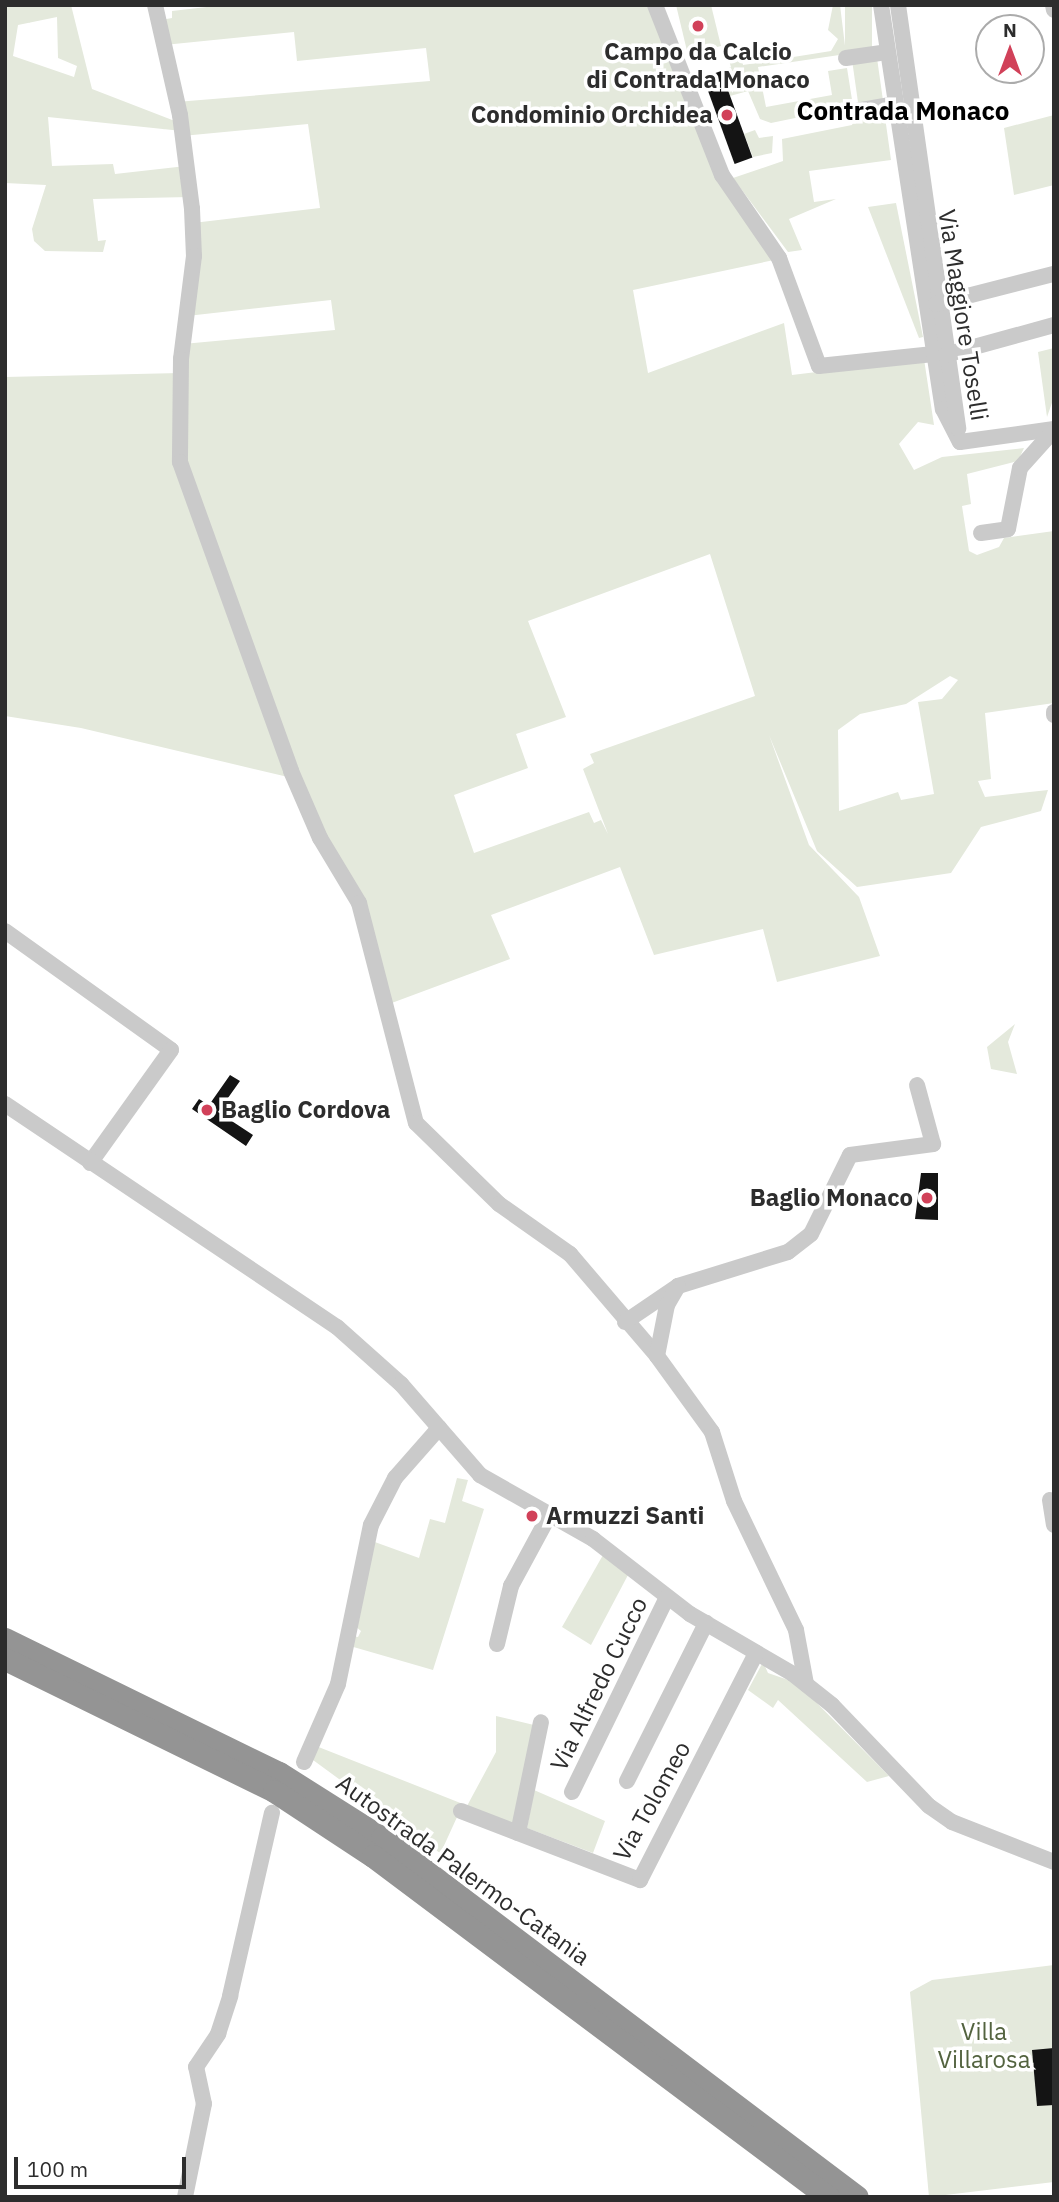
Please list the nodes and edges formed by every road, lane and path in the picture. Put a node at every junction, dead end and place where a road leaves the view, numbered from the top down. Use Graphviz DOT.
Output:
graph roads {
  1 [pos="155,5"];
  2 [pos="655,5"];
  3 [pos="881,5"];
  4 [pos="898,5"];
  5 [pos="901,28"];
  6 [pos="884,30"];
  7 [pos="887,52"];
  8 [pos="846,58"];
  9 [pos="894,104"];
  10 [pos="856,111"];
  11 [pos="1054,274"];
  12 [pos="936,304"];
  13 [pos="1054,325"];
  14 [pos="939,355"];
  15 [pos="1054,429"];
  16 [pos="981,533"];
  17 [pos="5,931"];
  18 [pos="917,1085"];
  19 [pos="5,1104"];
  20 [pos="90,1163"];
  21 [pos="678,1286"];
  22 [pos="646,1304"];
  23 [pos="665,1312"];
  24 [pos="625,1321"];
  25 [pos="657,1356"];
  26 [pos="439,1428"];
  27 [pos="1050,1500"];
  28 [pos="550,1514"];
  29 [pos="1054,1525"];
  30 [pos="667,1597"];
  31 [pos="706,1623"];
  32 [pos="5,1639"];
  33 [pos="497,1644"];
  34 [pos="756,1653"];
  35 [pos="5,1659"];
  36 [pos="806,1684"];
  37 [pos="541,1722"];
  38 [pos="304,1762"];
  39 [pos="627,1781"];
  40 [pos="572,1792"];
  41 [pos="461,1811"];
  42 [pos="272,1813"];
  43 [pos="518,1833"];
  44 [pos="1054,1862"];
  45 [pos="185,2197"];
  46 [pos="828,2197"];
  47 [pos="857,2197"];
  1 -- 24 [label="street"];
  2 -- 14 [label="street"];
  3 -- 6 [label="street, Via Maggiore Toselli"];
  4 -- 5 [label="street, Via Maggiore Toselli"];
  5 -- 6 [label="street"];
  5 -- 12 [label="street, Via Maggiore Toselli"];
  6 -- 7 [label="street, Via Maggiore Toselli"];
  7 -- 8 [label="street"];
  7 -- 9 [label="street, Via Maggiore Toselli"];
  9 -- 10 [label="street"];
  9 -- 14 [label="street, Via Maggiore Toselli"];
  11 -- 12 [label="street"];
  12 -- 14 [label="street, Via Maggiore Toselli"];
  13 -- 14 [label="street"];
  14 -- 15 [label="street, Via Maggiore Toselli"];
  15 -- 16 [label="street"];
  17 -- 20 [label="street"];
  18 -- 21 [label="street"];
  19 -- 20 [label="street"];
  20 -- 26 [label="street"];
  21 -- 22 [label="street"];
  21 -- 23 [label="street"];
  22 -- 23 [label="street"];
  22 -- 24 [label="street"];
  23 -- 25 [label="street"];
  24 -- 25 [label="street"];
  25 -- 36 [label="street"];
  26 -- 28 [label="street"];
  26 -- 38 [label="street"];
  27 -- 29 [label="street"];
  28 -- 30 [label="street"];
  28 -- 33 [label="street"];
  30 -- 31 [label="street"];
  30 -- 40 [label="street, Via Alfredo Cucco"];
  31 -- 34 [label="street"];
  31 -- 39 [label="street"];
  32 -- 47 [label="highway, Autostrada Palermo-Catania"];
  34 -- 36 [label="street"];
  34 -- 43 [label="street, Via Tolomeo"];
  35 -- 46 [label="highway, Autostrada Palermo-Catania"];
  36 -- 44 [label="street"];
  37 -- 43 [label="street"];
  41 -- 43 [label="street, Via Tolomeo"];
  42 -- 45 [label="street"];
}
